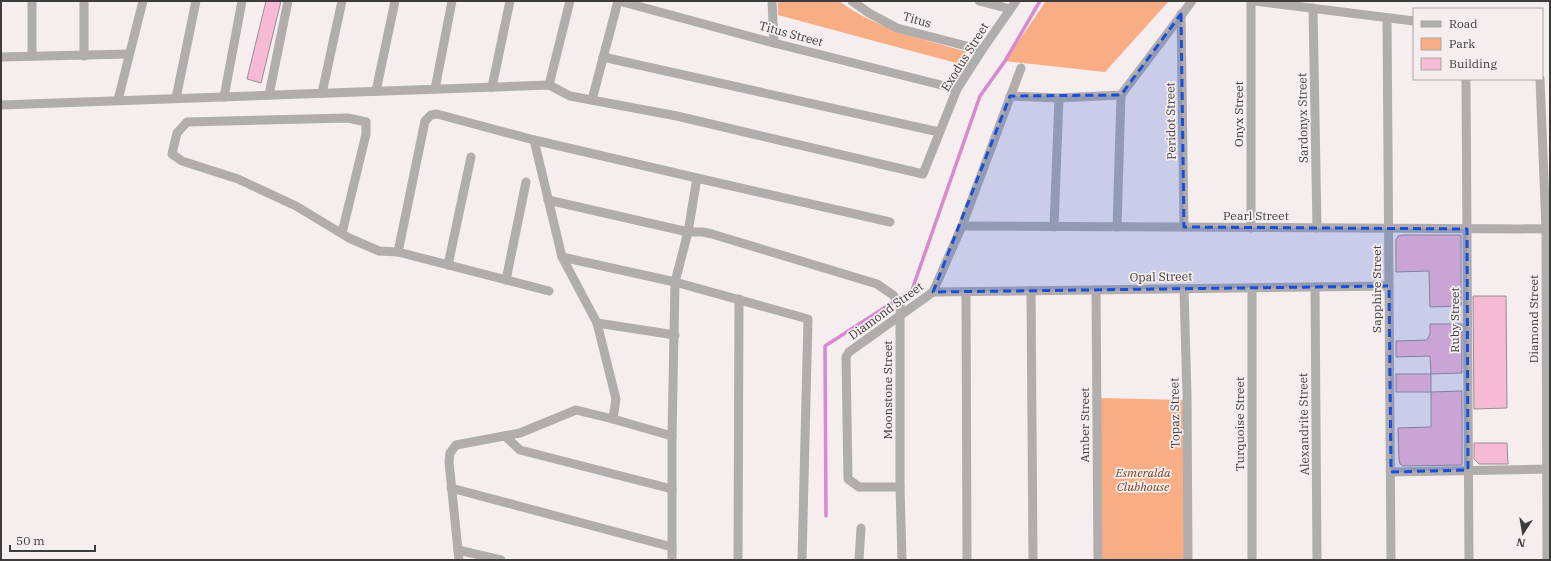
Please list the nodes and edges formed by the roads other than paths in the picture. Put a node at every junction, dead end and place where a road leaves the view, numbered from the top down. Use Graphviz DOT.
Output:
graph roads {
  1 [pos="32,1"];
  2 [pos="84,1"];
  3 [pos="143,1"];
  4 [pos="196,1"];
  5 [pos="242,1"];
  6 [pos="288,1"];
  7 [pos="342,1"];
  8 [pos="395,1"];
  9 [pos="452,1"];
  10 [pos="510,1"];
  11 [pos="570,1"];
  12 [pos="618,1"];
  13 [pos="772,1"];
  14 [pos="852,1"];
  15 [pos="979,1"];
  16 [pos="1016,1"];
  17 [pos="1192,1"];
  18 [pos="1252,1"];
  19 [pos="1255,1"];
  20 [pos="1313,8"];
  21 [pos="1010,9"];
  22 [pos="1181,14"];
  23 [pos="1387,18"];
  24 [pos="1413,21"];
  25 [pos="774,43"];
  26 [pos="982,50"];
  27 [pos="129,54"];
  28 [pos="32,56"];
  29 [pos="84,56"];
  30 [pos="1,57"];
  31 [pos="603,57"];
  32 [pos="1021,68"];
  33 [pos="1466,80"];
  34 [pos="1540,80"];
  35 [pos="549,85"];
  36 [pos="492,87"];
  37 [pos="435,89"];
  38 [pos="957,90"];
  39 [pos="376,91"];
  40 [pos="322,93"];
  41 [pos="269,95"];
  42 [pos="1121,95"];
  43 [pos="1010,96"];
  44 [pos="224,97"];
  45 [pos="176,98"];
  46 [pos="1058,98"];
  47 [pos="118,100"];
  48 [pos="592,100"];
  49 [pos="1,104"];
  50 [pos="939,132"];
  51 [pos="534,140"];
  52 [pos="471,157"];
  53 [pos="698,178"];
  54 [pos="526,182"];
  55 [pos="548,200"];
  56 [pos="890,222"];
  57 [pos="962,226"];
  58 [pos="1054,227"];
  59 [pos="1117,227"];
  60 [pos="1184,227"];
  61 [pos="1250,228"];
  62 [pos="1317,228"];
  63 [pos="1389,228"];
  64 [pos="1467,229"];
  65 [pos="1548,229"];
  66 [pos="688,232"];
  67 [pos="342,233"];
  68 [pos="398,252"];
  69 [pos="562,257"];
  70 [pos="448,265"];
  71 [pos="506,280"];
  72 [pos="676,282"];
  73 [pos="1389,286"];
  74 [pos="1315,287"];
  75 [pos="1252,288"];
  76 [pos="1184,289"];
  77 [pos="1096,290"];
  78 [pos="549,291"];
  79 [pos="1031,291"];
  80 [pos="933,292"];
  81 [pos="966,292"];
  82 [pos="739,299"];
  83 [pos="900,316"];
  84 [pos="597,323"];
  85 [pos="675,335"];
  86 [pos="612,419"];
  87 [pos="504,436"];
  88 [pos="672,436"];
  89 [pos="1548,469"];
  90 [pos="1468,470"];
  91 [pos="1391,472"];
  92 [pos="900,486"];
  93 [pos="451,488"];
  94 [pos="672,489"];
  95 [pos="861,528"];
  96 [pos="672,547"];
  97 [pos="458,550"];
  98 [pos="459,560"];
  99 [pos="501,560"];
  100 [pos="672,560"];
  101 [pos="738,560"];
  102 [pos="802,560"];
  103 [pos="859,560"];
  104 [pos="902,560"];
  105 [pos="967,560"];
  106 [pos="1033,560"];
  107 [pos="1098,560"];
  108 [pos="1188,560"];
  109 [pos="1252,560"];
  110 [pos="1318,560"];
  111 [pos="1391,560"];
  112 [pos="1469,560"];
  113 [pos="1547,560"];
  1 -- 28 [label="street"];
  2 -- 29 [label="street"];
  3 -- 27 [label="street"];
  4 -- 45 [label="street"];
  5 -- 44 [label="street"];
  6 -- 41 [label="street"];
  7 -- 40 [label="street"];
  8 -- 39 [label="street"];
  9 -- 37 [label="street"];
  10 -- 36 [label="street"];
  11 -- 35 [label="street"];
  12 -- 25 [label="street, Titus Street"];
  12 -- 31 [label="street"];
  13 -- 25 [label="street"];
  14 -- 26 [label="street, Titus"];
  15 -- 21 [label="street"];
  16 -- 21 [label="street, Exodus Street"];
  17 -- 22 [label="street"];
  18 -- 61 [label="street, Onyx Street"];
  19 -- 20 [label="street"];
  20 -- 23 [label="street"];
  20 -- 62 [label="street, Sardonyx Street"];
  21 -- 26 [label="street, Exodus Street"];
  22 -- 42 [label="street"];
  22 -- 60 [label="street, Peridot Street"];
  23 -- 24 [label="street"];
  23 -- 63 [label="street, Sapphire Street"];
  25 -- 38 [label="street, Titus Street"];
  26 -- 38 [label="street, Exodus Street"];
  27 -- 29 [label="street"];
  27 -- 47 [label="street"];
  28 -- 29 [label="street"];
  28 -- 30 [label="street"];
  31 -- 48 [label="street"];
  31 -- 50 [label="street"];
  32 -- 43 [label="street, Diamond Street"];
  33 -- 64 [label="street, Ruby Street"];
  34 -- 65 [label="street, Diamond Street"];
  35 -- 36 [label="street"];
  35 -- 48 [label="street"];
  36 -- 37 [label="street"];
  37 -- 39 [label="street"];
  38 -- 50 [label="street, Exodus Street"];
  39 -- 40 [label="street"];
  40 -- 41 [label="street"];
  41 -- 44 [label="street"];
  42 -- 46 [label="street"];
  42 -- 59 [label="street"];
  43 -- 46 [label="street"];
  43 -- 57 [label="street, Diamond Street"];
  44 -- 45 [label="street"];
  45 -- 47 [label="street"];
  46 -- 58 [label="street"];
  47 -- 49 [label="street"];
  48 -- 50 [label="street, Exodus Street"];
  51 -- 53 [label="street"];
  51 -- 55 [label="street"];
  51 -- 68 [label="street"];
  52 -- 70 [label="street"];
  53 -- 56 [label="street"];
  53 -- 66 [label="street"];
  54 -- 71 [label="street"];
  55 -- 66 [label="street, Moonstone Street"];
  55 -- 69 [label="street"];
  57 -- 58 [label="street, Pearl Street"];
  57 -- 80 [label="street, Diamond Street"];
  58 -- 59 [label="street, Pearl Street"];
  59 -- 60 [label="street, Pearl Street"];
  60 -- 61 [label="street, Pearl Street"];
  61 -- 62 [label="street, Pearl Street"];
  62 -- 63 [label="street, Pearl Street"];
  63 -- 64 [label="street, Pearl Street"];
  63 -- 73 [label="street, Sapphire Street"];
  64 -- 65 [label="street, Pearl Street"];
  64 -- 90 [label="street, Ruby Street"];
  65 -- 89 [label="street, Diamond Street"];
  66 -- 72 [label="street"];
  66 -- 83 [label="street, Moonstone Street"];
  67 -- 67 [label="street"];
  67 -- 68 [label="street"];
  68 -- 70 [label="street"];
  69 -- 72 [label="street"];
  69 -- 84 [label="street"];
  70 -- 71 [label="street"];
  71 -- 78 [label="street"];
  72 -- 82 [label="street"];
  72 -- 85 [label="street"];
  73 -- 74 [label="street, Opal Street"];
  73 -- 91 [label="street, Sapphire Street"];
  74 -- 75 [label="street, Opal Street"];
  74 -- 110 [label="street, Alexandrite Street"];
  75 -- 76 [label="street, Opal Street"];
  75 -- 109 [label="street, Turquoise Street"];
  76 -- 77 [label="street, Opal Street"];
  76 -- 108 [label="street, Topaz Street"];
  77 -- 79 [label="street, Opal Street"];
  77 -- 107 [label="street, Amber Street"];
  79 -- 81 [label="street, Opal Street"];
  79 -- 106 [label="street"];
  80 -- 81 [label="street, Opal Street"];
  80 -- 83 [label="street, Diamond Street"];
  81 -- 105 [label="street"];
  82 -- 101 [label="street"];
  82 -- 102 [label="street"];
  83 -- 92 [label="street, Moonstone Street"];
  83 -- 92 [label="street, Diamond Street"];
  84 -- 85 [label="street"];
  84 -- 86 [label="street"];
  85 -- 88 [label="street"];
  86 -- 87 [label="street"];
  86 -- 88 [label="street"];
  87 -- 93 [label="street"];
  87 -- 94 [label="street"];
  88 -- 94 [label="street"];
  89 -- 90 [label="street"];
  89 -- 113 [label="street, Diamond Street"];
  90 -- 91 [label="street"];
  90 -- 112 [label="street, Ruby Street"];
  91 -- 111 [label="street, Sapphire Street"];
  92 -- 104 [label="street, Moonstone Street"];
  93 -- 96 [label="street"];
  93 -- 97 [label="street"];
  94 -- 96 [label="street"];
  95 -- 103 [label="street"];
  96 -- 100 [label="street"];
  97 -- 98 [label="street"];
  97 -- 99 [label="street"];
}
